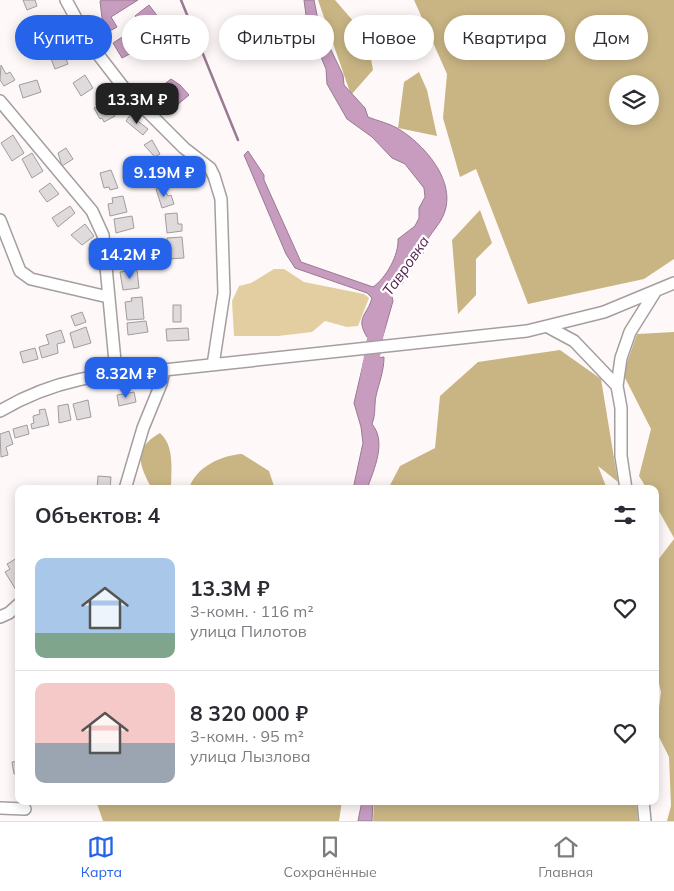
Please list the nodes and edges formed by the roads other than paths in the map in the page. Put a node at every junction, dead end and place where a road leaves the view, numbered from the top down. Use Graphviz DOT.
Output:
graph roads {
  1 [pos="66,0"];
  2 [pos="0,101"];
  3 [pos="0,220"];
  4 [pos="674,283"];
  5 [pos="655,292"];
  6 [pos="108,297"];
  7 [pos="548,327"];
  8 [pos="213,365"];
  9 [pos="164,370"];
  10 [pos="116,372"];
  11 [pos="617,386"];
  12 [pos="0,410"];
  13 [pos="126,485"];
  14 [pos="626,485"];
  15 [pos="15,608"];
  16 [pos="0,617"];
  17 [pos="643,805"];
  18 [pos="0,808"];
  19 [pos="25,809"];
  20 [pos="645,821"];
  1 -- 8 [label="street"];
  2 -- 6 [label="street"];
  3 -- 6 [label="street"];
  4 -- 5 [label="street"];
  5 -- 7 [label="street"];
  5 -- 11 [label="street"];
  6 -- 10 [label="street"];
  7 -- 8 [label="street"];
  7 -- 11 [label="street"];
  8 -- 9 [label="street"];
  9 -- 10 [label="street"];
  9 -- 13 [label="street"];
  10 -- 12 [label="street"];
  11 -- 14 [label="street"];
  15 -- 16 [label="street"];
  17 -- 20 [label="street"];
  18 -- 19 [label="street"];
}
